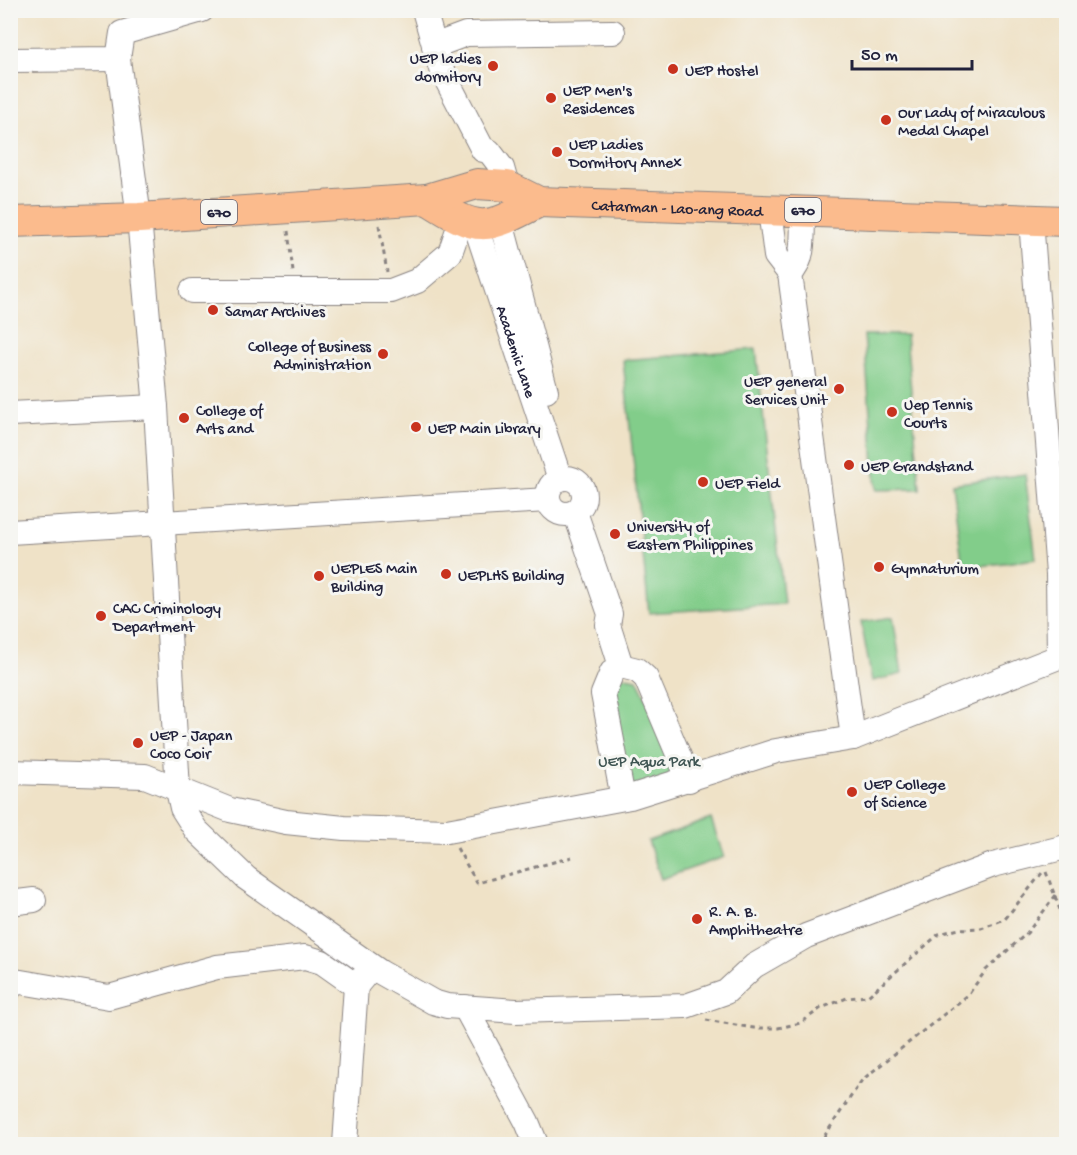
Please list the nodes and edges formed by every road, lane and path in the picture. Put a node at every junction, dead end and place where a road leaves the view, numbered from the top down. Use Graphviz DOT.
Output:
graph roads {
  1 [pos="202,10"];
  2 [pos="424,10"];
  3 [pos="613,32"];
  4 [pos="434,46"];
  5 [pos="118,59"];
  6 [pos="10,60"];
  7 [pos="483,150"];
  8 [pos="477,183"];
  9 [pos="507,186"];
  10 [pos="427,199"];
  11 [pos="376,202"];
  12 [pos="539,202"];
  13 [pos="286,208"];
  14 [pos="770,210"];
  15 [pos="803,210"];
  16 [pos="139,218"];
  17 [pos="1031,220"];
  18 [pos="1066,221"];
  19 [pos="10,222"];
  20 [pos="479,222"];
  21 [pos="790,274"];
  22 [pos="192,291"];
  23 [pos="391,291"];
  24 [pos="296,292"];
  25 [pos="156,407"];
  26 [pos="10,414"];
  27 [pos="565,478"];
  28 [pos="548,500"];
  29 [pos="572,513"];
  30 [pos="164,521"];
  31 [pos="10,532"];
  32 [pos="1063,656"];
  33 [pos="621,666"];
  34 [pos="853,738"];
  35 [pos="10,772"];
  36 [pos="689,780"];
  37 [pos="178,790"];
  38 [pos="623,798"];
  39 [pos="447,831"];
  40 [pos="1066,847"];
  41 [pos="572,857"];
  42 [pos="1056,895"];
  43 [pos="1065,917"];
  44 [pos="1066,926"];
  45 [pos="380,972"];
  46 [pos="356,986"];
  47 [pos="10,988"];
  48 [pos="694,1003"];
  49 [pos="465,1007"];
  50 [pos="345,1144"];
  51 [pos="536,1144"];
  52 [pos="819,1144"];
  1 -- 5 [label="street"];
  2 -- 4 [label="street"];
  3 -- 4 [label="street"];
  4 -- 7 [label="street"];
  5 -- 6 [label="street"];
  5 -- 16 [label="street"];
  7 -- 8 [label="street"];
  7 -- 9 [label="street"];
  8 -- 9 [label="main road, Catarman - Lao-ang Road / 670"];
  8 -- 10 [label="main road, Catarman - Lao-ang Road / 670"];
  9 -- 12 [label="main road, Catarman - Lao-ang Road / 670"];
  10 -- 11 [label="main road, Catarman - Lao-ang Road / 670"];
  10 -- 20 [label="main road"];
  11 -- 13 [label="main road, Catarman - Lao-ang Road / 670"];
  11 -- 23 [label="path"];
  12 -- 14 [label="main road, Catarman - Lao-ang Road / 670"];
  12 -- 20 [label="main road, Catarman - Lao-ang Road / 670"];
  13 -- 16 [label="main road, Catarman - Lao-ang Road / 670"];
  13 -- 24 [label="path"];
  14 -- 15 [label="main road, Catarman - Lao-ang Road / 670"];
  14 -- 21 [label="street"];
  15 -- 17 [label="main road, Catarman - Lao-ang Road / 670"];
  15 -- 21 [label="street"];
  16 -- 19 [label="main road, Catarman - Lao-ang Road / 670"];
  16 -- 25 [label="street"];
  17 -- 18 [label="main road, Catarman - Lao-ang Road / 670"];
  17 -- 32 [label="street"];
  20 -- 23 [label="street"];
  20 -- 27 [label="street, Academic Lane"];
  21 -- 34 [label="street"];
  22 -- 24 [label="street"];
  23 -- 24 [label="street"];
  25 -- 26 [label="street"];
  25 -- 30 [label="street"];
  27 -- 28 [label="street"];
  27 -- 29 [label="street"];
  28 -- 29 [label="street"];
  28 -- 30 [label="street"];
  29 -- 33 [label="street"];
  30 -- 31 [label="street"];
  30 -- 37 [label="street"];
  32 -- 34 [label="street"];
  33 -- 36 [label="street"];
  33 -- 38 [label="street"];
  34 -- 36 [label="street"];
  35 -- 37 [label="street"];
  36 -- 38 [label="street"];
  37 -- 39 [label="street"];
  37 -- 45 [label="street"];
  38 -- 39 [label="street"];
  39 -- 41 [label="path"];
  40 -- 48 [label="street"];
  42 -- 43 [label="path"];
  42 -- 48 [label="path"];
  42 -- 52 [label="path"];
  43 -- 44 [label="path"];
  45 -- 46 [label="street"];
  45 -- 49 [label="street"];
  46 -- 47 [label="street"];
  46 -- 50 [label="street"];
  48 -- 49 [label="street"];
  49 -- 51 [label="street"];
}
